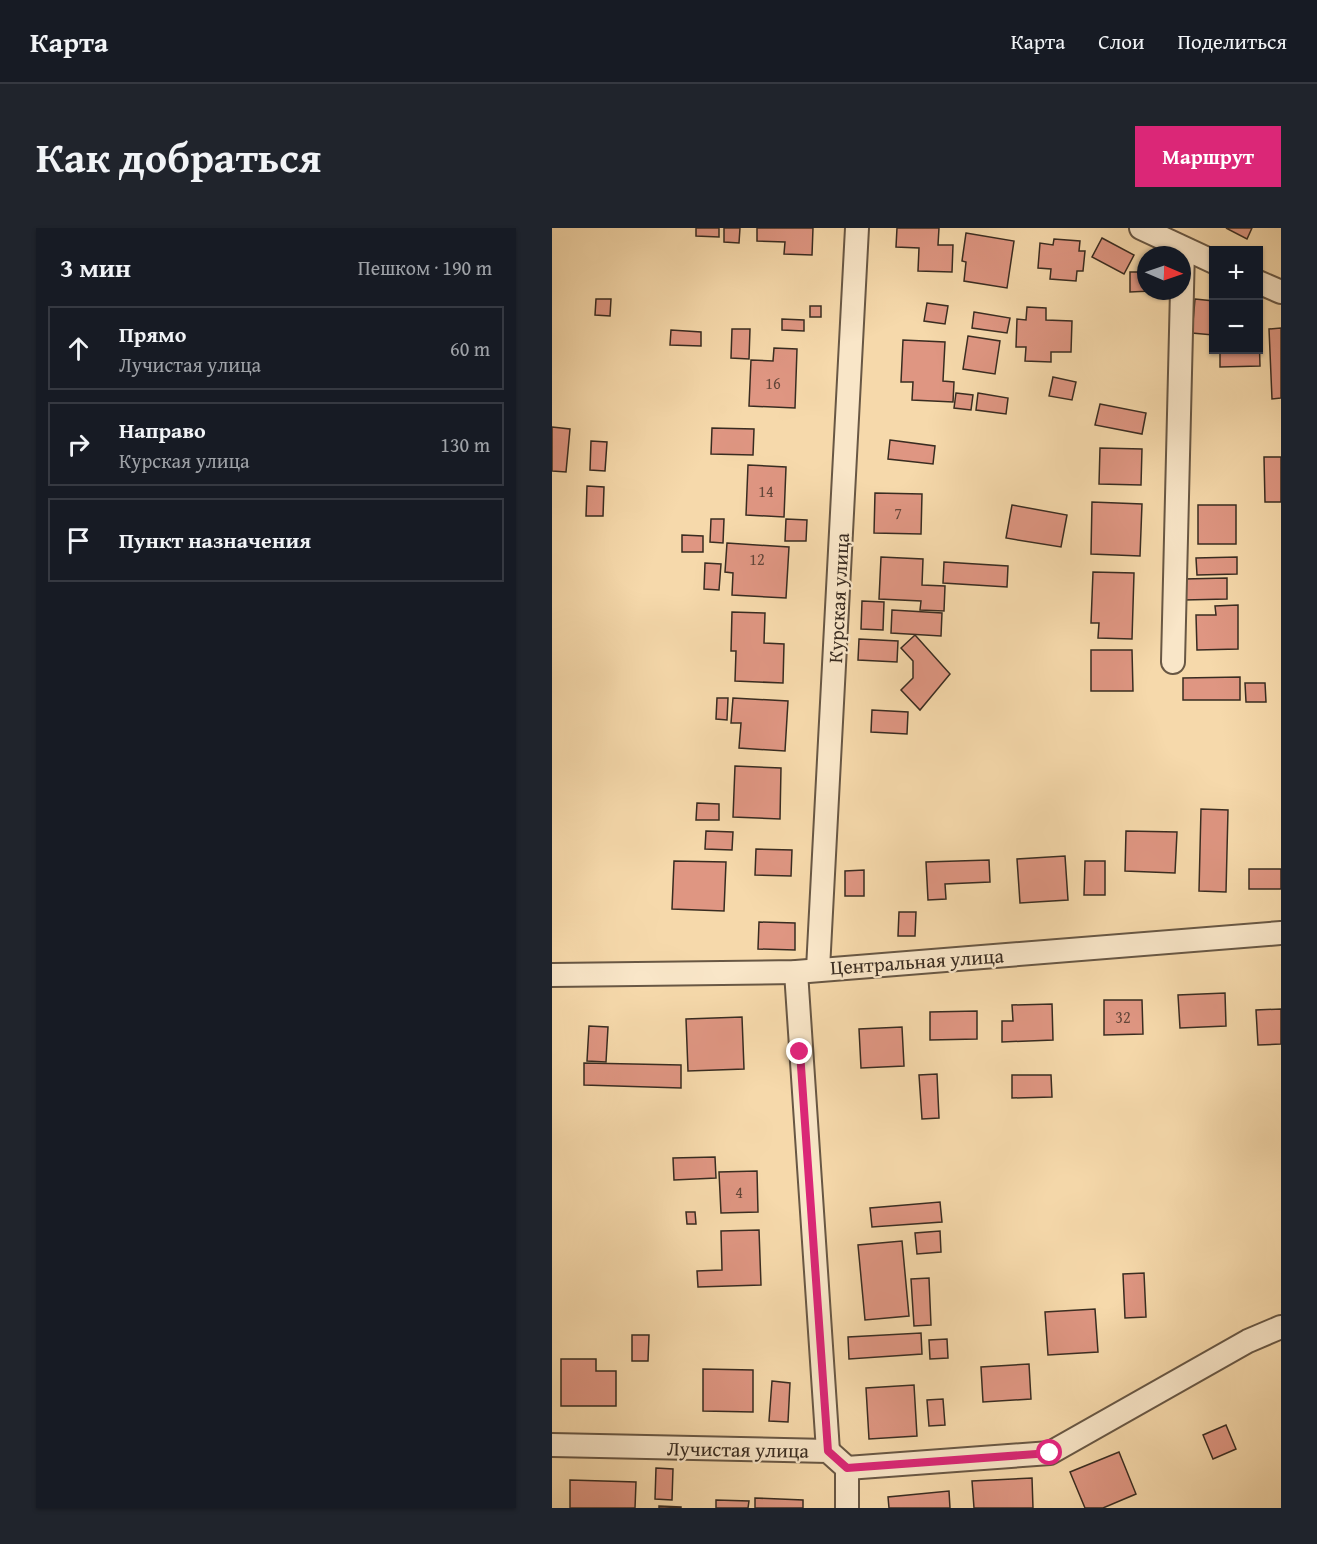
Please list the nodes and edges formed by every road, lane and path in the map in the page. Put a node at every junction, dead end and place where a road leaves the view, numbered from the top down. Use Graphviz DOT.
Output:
graph roads {
  1 [pos="857,228"];
  2 [pos="1141,228"];
  3 [pos="1177,246"];
  4 [pos="1191,252"];
  5 [pos="1209,260"];
  6 [pos="1263,284"];
  7 [pos="1281,292"];
  8 [pos="1182,300"];
  9 [pos="1173,662"];
  10 [pos="1281,933"];
  11 [pos="807,970"];
  12 [pos="552,975"];
  13 [pos="1281,1328"];
  14 [pos="552,1444"];
  15 [pos="828,1451"];
  16 [pos="847,1468"];
  17 [pos="847,1508"];
  1 -- 11 [label="street, Курская улица"];
  2 -- 3 [label="street"];
  4 -- 5 [label="street"];
  6 -- 7 [label="street"];
  8 -- 9 [label="street"];
  10 -- 11 [label="street, Центральная улица"];
  11 -- 12 [label="street, Центральная улица"];
  11 -- 15 [label="street, Курская улица"];
  13 -- 16 [label="street"];
  14 -- 15 [label="street, Лучистая улица"];
  15 -- 16 [label="street, Лучистая улица"];
  16 -- 17 [label="street"];
}
